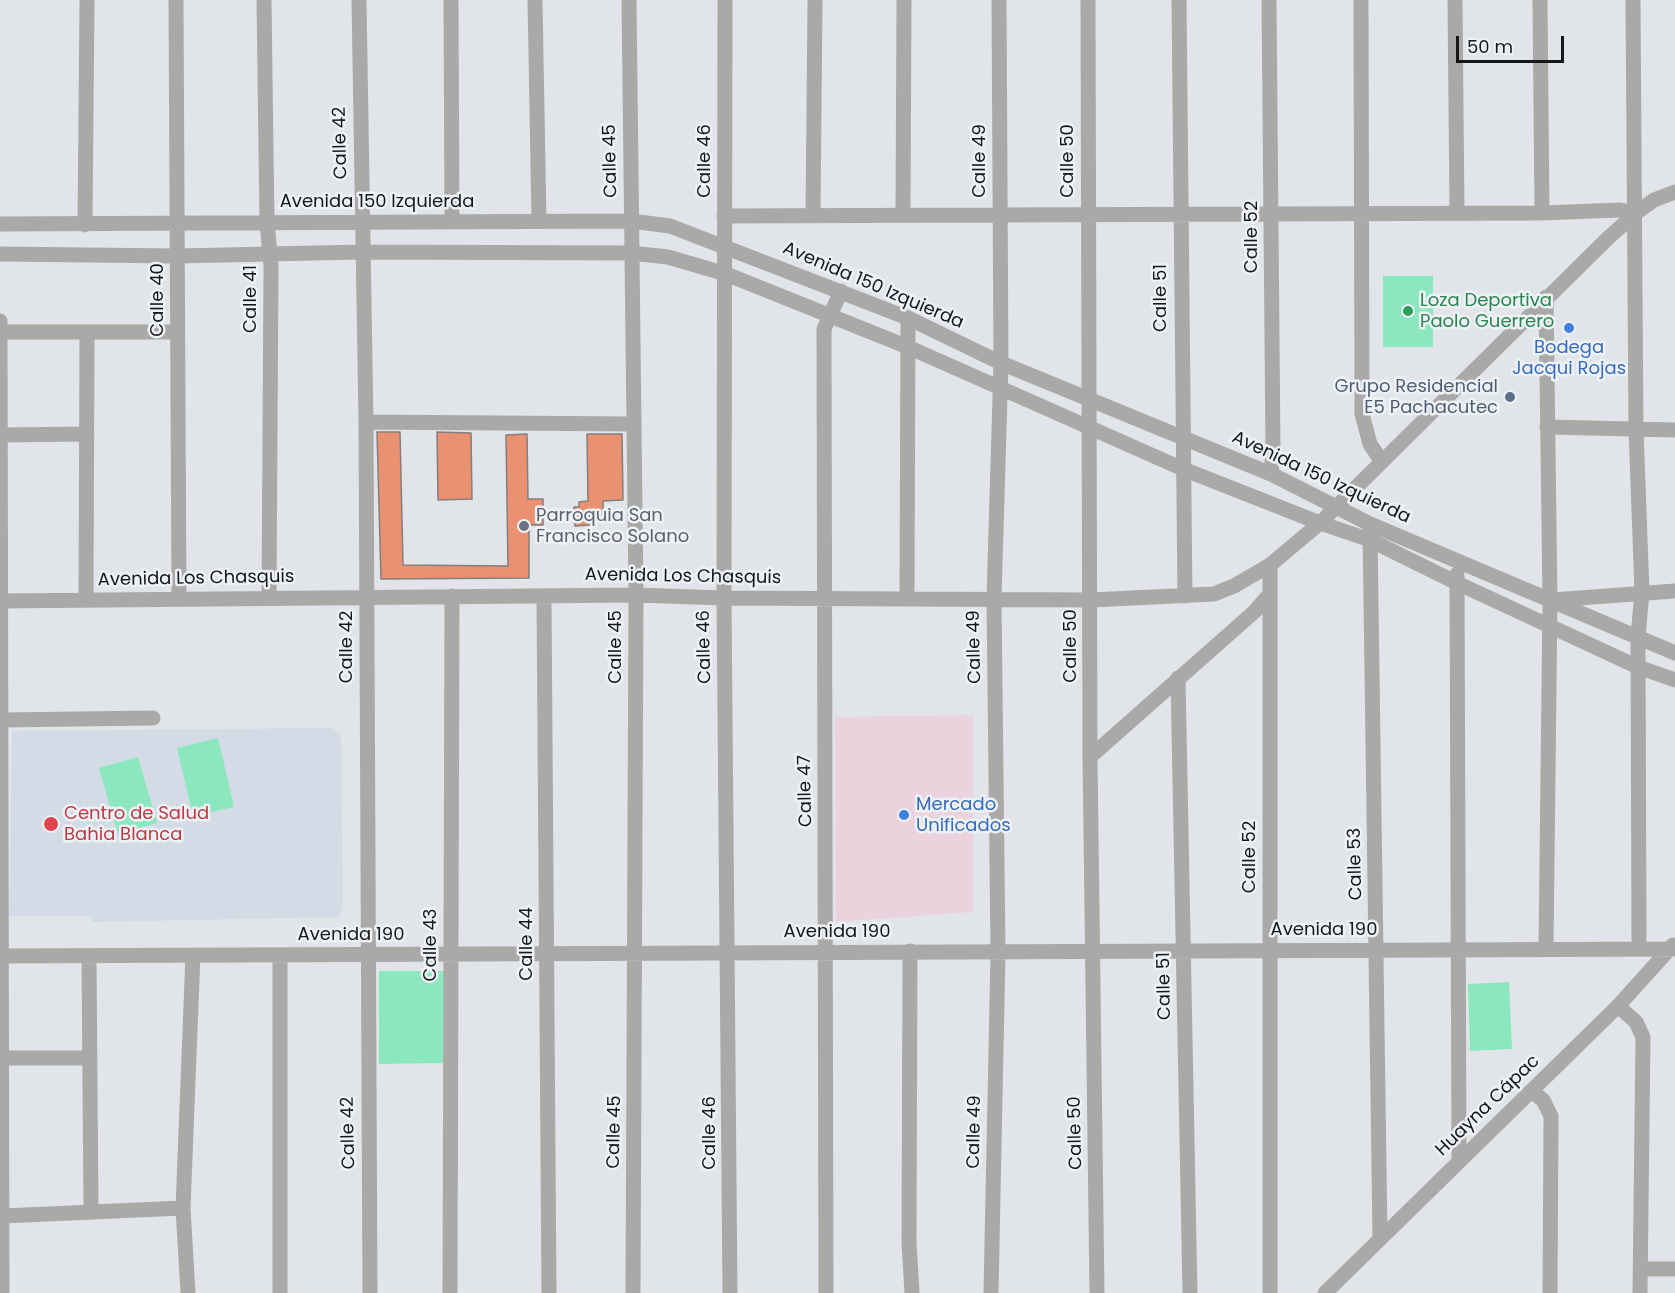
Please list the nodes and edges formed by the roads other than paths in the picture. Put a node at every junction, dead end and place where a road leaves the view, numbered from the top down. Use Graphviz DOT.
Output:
graph roads {
  1 [pos="87,0"];
  2 [pos="176,0"];
  3 [pos="264,0"];
  4 [pos="359,0"];
  5 [pos="451,0"];
  6 [pos="535,0"];
  7 [pos="629,0"];
  8 [pos="725,0"];
  9 [pos="814,0"];
  10 [pos="904,0"];
  11 [pos="999,0"];
  12 [pos="1088,0"];
  13 [pos="1179,0"];
  14 [pos="1269,0"];
  15 [pos="1361,0"];
  16 [pos="1455,0"];
  17 [pos="1540,0"];
  18 [pos="1633,0"];
  19 [pos="1675,192"];
  20 [pos="1457,212"];
  21 [pos="1542,213"];
  22 [pos="1636,213"];
  23 [pos="903,214"];
  24 [pos="1180,214"];
  25 [pos="1271,214"];
  26 [pos="1362,214"];
  27 [pos="999,215"];
  28 [pos="1088,215"];
  29 [pos="724,216"];
  30 [pos="813,216"];
  31 [pos="452,221"];
  32 [pos="539,221"];
  33 [pos="631,221"];
  34 [pos="267,222"];
  35 [pos="362,222"];
  36 [pos="0,224"];
  37 [pos="177,224"];
  38 [pos="85,225"];
  39 [pos="726,246"];
  40 [pos="362,252"];
  41 [pos="632,253"];
  42 [pos="0,254"];
  43 [pos="270,254"];
  44 [pos="177,256"];
  45 [pos="726,274"];
  46 [pos="841,291"];
  47 [pos="1546,297"];
  48 [pos="829,316"];
  49 [pos="908,318"];
  50 [pos="0,321"];
  51 [pos="0,332"];
  52 [pos="87,332"];
  53 [pos="177,332"];
  54 [pos="908,347"];
  55 [pos="1001,363"];
  56 [pos="1001,389"];
  57 [pos="1088,397"];
  58 [pos="366,422"];
  59 [pos="633,424"];
  60 [pos="1547,427"];
  61 [pos="1089,428"];
  62 [pos="1636,429"];
  63 [pos="1675,430"];
  64 [pos="87,434"];
  65 [pos="0,435"];
  66 [pos="1182,436"];
  67 [pos="1382,462"];
  68 [pos="1182,468"];
  69 [pos="1270,474"];
  70 [pos="1337,508"];
  71 [pos="1320,523"];
  72 [pos="1370,532"];
  73 [pos="1457,561"];
  74 [pos="1270,565"];
  75 [pos="1457,583"];
  76 [pos="1675,591"];
  77 [pos="1642,592"];
  78 [pos="636,594"];
  79 [pos="1270,594"];
  80 [pos="452,596"];
  81 [pos="544,596"];
  82 [pos="1185,596"];
  83 [pos="367,597"];
  84 [pos="822,597"];
  85 [pos="907,597"];
  86 [pos="269,598"];
  87 [pos="724,598"];
  88 [pos="994,598"];
  89 [pos="179,599"];
  90 [pos="86,600"];
  91 [pos="1091,600"];
  92 [pos="1550,600"];
  93 [pos="0,601"];
  94 [pos="1550,625"];
  95 [pos="1638,637"];
  96 [pos="1675,653"];
  97 [pos="1638,667"];
  98 [pos="1178,678"];
  99 [pos="1675,680"];
  100 [pos="153,718"];
  101 [pos="1,720"];
  102 [pos="1090,757"];
  103 [pos="1673,947"];
  104 [pos="1270,949"];
  105 [pos="1377,949"];
  106 [pos="1458,949"];
  107 [pos="1546,949"];
  108 [pos="1639,949"];
  109 [pos="1093,950"];
  110 [pos="1184,950"];
  111 [pos="910,951"];
  112 [pos="729,952"];
  113 [pos="827,952"];
  114 [pos="998,952"];
  115 [pos="636,953"];
  116 [pos="450,954"];
  117 [pos="546,954"];
  118 [pos="193,955"];
  119 [pos="280,955"];
  120 [pos="367,955"];
  121 [pos="1,956"];
  122 [pos="88,956"];
  123 [pos="1618,1006"];
  124 [pos="2,1058"];
  125 [pos="90,1058"];
  126 [pos="1531,1092"];
  127 [pos="1459,1162"];
  128 [pos="183,1208"];
  129 [pos="91,1212"];
  130 [pos="2,1216"];
  131 [pos="1380,1238"];
  132 [pos="1640,1269"];
  133 [pos="1675,1269"];
  134 [pos="2,1293"];
  135 [pos="188,1293"];
  136 [pos="280,1293"];
  137 [pos="370,1293"];
  138 [pos="450,1293"];
  139 [pos="549,1293"];
  140 [pos="633,1293"];
  141 [pos="730,1293"];
  142 [pos="826,1293"];
  143 [pos="912,1293"];
  144 [pos="991,1293"];
  145 [pos="1097,1293"];
  146 [pos="1190,1293"];
  147 [pos="1270,1293"];
  148 [pos="1325,1293"];
  149 [pos="1550,1293"];
  150 [pos="1640,1293"];
  1 -- 38 [label="street"];
  2 -- 37 [label="street, Calle 40"];
  3 -- 34 [label="street, Calle 41"];
  4 -- 35 [label="street, Calle 42"];
  5 -- 31 [label="street"];
  6 -- 32 [label="street"];
  7 -- 33 [label="street, Calle 45"];
  8 -- 29 [label="street, Calle 46"];
  9 -- 30 [label="street"];
  10 -- 23 [label="street"];
  11 -- 27 [label="street, Calle 49"];
  12 -- 28 [label="street, Calle 50"];
  13 -- 24 [label="street, Calle 51"];
  14 -- 25 [label="street, Calle 52"];
  15 -- 26 [label="street"];
  16 -- 20 [label="street"];
  17 -- 21 [label="street"];
  18 -- 22 [label="street"];
  19 -- 22 [label="street, Avenida Los Chasquis"];
  20 -- 21 [label="street"];
  20 -- 26 [label="street"];
  21 -- 22 [label="street"];
  22 -- 47 [label="street, Avenida Los Chasquis"];
  22 -- 62 [label="street"];
  23 -- 27 [label="street"];
  23 -- 30 [label="street"];
  24 -- 25 [label="street"];
  24 -- 28 [label="street"];
  24 -- 66 [label="street, Calle 51"];
  25 -- 26 [label="street"];
  25 -- 69 [label="street, Calle 52"];
  26 -- 67 [label="street"];
  27 -- 28 [label="street"];
  27 -- 55 [label="street, Calle 49"];
  28 -- 57 [label="street, Calle 50"];
  29 -- 30 [label="street"];
  29 -- 39 [label="street, Calle 46"];
  31 -- 32 [label="street, Avenida 150 Izquierda"];
  31 -- 35 [label="street, Avenida 150 Izquierda"];
  32 -- 33 [label="street, Avenida 150 Izquierda"];
  33 -- 39 [label="street, Avenida 150 Izquierda"];
  33 -- 41 [label="street, Calle 45"];
  34 -- 35 [label="street, Avenida 150 Izquierda"];
  34 -- 37 [label="street, Avenida 150 Izquierda"];
  34 -- 43 [label="street, Calle 41"];
  35 -- 40 [label="street, Calle 42"];
  36 -- 38 [label="street, Avenida 150 Izquierda"];
  37 -- 38 [label="street, Avenida 150 Izquierda"];
  37 -- 44 [label="street, Calle 40"];
  39 -- 45 [label="street, Calle 46"];
  39 -- 46 [label="street, Avenida 150 Izquierda"];
  40 -- 41 [label="street, Avenida 150 Izquierda"];
  40 -- 43 [label="street, Avenida 150 Izquierda"];
  40 -- 58 [label="street, Calle 42"];
  41 -- 45 [label="street, Avenida 150 Izquierda"];
  41 -- 59 [label="street, Calle 45"];
  42 -- 44 [label="street, Avenida 150 Izquierda"];
  43 -- 44 [label="street, Avenida 150 Izquierda"];
  43 -- 86 [label="street, Calle 41"];
  44 -- 53 [label="street, Calle 40"];
  45 -- 48 [label="street, Avenida 150 Izquierda"];
  45 -- 87 [label="street, Calle 46"];
  46 -- 48 [label="street, Calle 47"];
  46 -- 49 [label="street, Avenida 150 Izquierda"];
  47 -- 60 [label="street"];
  47 -- 67 [label="street, Avenida Los Chasquis"];
  48 -- 54 [label="street, Avenida 150 Izquierda"];
  48 -- 84 [label="street, Calle 47"];
  49 -- 54 [label="street"];
  49 -- 55 [label="street, Avenida 150 Izquierda"];
  50 -- 51 [label="street"];
  51 -- 52 [label="street"];
  51 -- 65 [label="street"];
  52 -- 53 [label="street"];
  52 -- 64 [label="street"];
  53 -- 89 [label="street, Calle 40"];
  54 -- 56 [label="street, Avenida 150 Izquierda"];
  54 -- 85 [label="street"];
  55 -- 56 [label="street, Calle 49"];
  55 -- 57 [label="street, Avenida 150 Izquierda"];
  56 -- 61 [label="street, Avenida 150 Izquierda"];
  56 -- 88 [label="street, Calle 49"];
  57 -- 61 [label="street, Calle 50"];
  57 -- 66 [label="street, Avenida 150 Izquierda"];
  58 -- 59 [label="street"];
  58 -- 83 [label="street, Calle 42"];
  59 -- 78 [label="street, Calle 45"];
  60 -- 62 [label="street"];
  60 -- 92 [label="street"];
  61 -- 68 [label="street, Avenida 150 Izquierda"];
  61 -- 91 [label="street, Calle 50"];
  62 -- 63 [label="street"];
  62 -- 77 [label="street"];
  64 -- 65 [label="street"];
  64 -- 90 [label="street"];
  65 -- 93 [label="street"];
  66 -- 68 [label="street, Calle 51"];
  66 -- 69 [label="street, Avenida 150 Izquierda"];
  67 -- 70 [label="street, Avenida Los Chasquis"];
  68 -- 71 [label="street, Avenida 150 Izquierda"];
  68 -- 82 [label="street, Calle 51"];
  69 -- 70 [label="street, Avenida 150 Izquierda"];
  70 -- 71 [label="street, Avenida Los Chasquis"];
  70 -- 72 [label="street, Avenida 150 Izquierda"];
  71 -- 72 [label="street, Avenida 150 Izquierda"];
  71 -- 74 [label="street, Avenida Los Chasquis"];
  72 -- 73 [label="street, Avenida 150 Izquierda"];
  72 -- 75 [label="street, Avenida 150 Izquierda"];
  72 -- 105 [label="street, Calle 53"];
  73 -- 75 [label="street"];
  73 -- 92 [label="street, Avenida 150 Izquierda"];
  74 -- 79 [label="street, Calle 52"];
  74 -- 82 [label="street, Avenida Los Chasquis"];
  75 -- 94 [label="street, Avenida 150 Izquierda"];
  75 -- 106 [label="street"];
  76 -- 77 [label="street"];
  77 -- 92 [label="street"];
  77 -- 95 [label="street"];
  78 -- 81 [label="street, Avenida Los Chasquis"];
  78 -- 87 [label="street, Avenida Los Chasquis"];
  78 -- 115 [label="street, Calle 45"];
  79 -- 98 [label="street"];
  79 -- 104 [label="street, Calle 52"];
  80 -- 81 [label="street, Avenida Los Chasquis"];
  80 -- 83 [label="street, Avenida Los Chasquis"];
  80 -- 116 [label="street, Calle 43"];
  81 -- 117 [label="street, Calle 44"];
  82 -- 91 [label="street, Avenida Los Chasquis"];
  83 -- 86 [label="street, Avenida Los Chasquis"];
  83 -- 120 [label="street, Calle 42"];
  84 -- 85 [label="street, Avenida Los Chasquis"];
  84 -- 87 [label="street, Avenida Los Chasquis"];
  84 -- 113 [label="street, Calle 47"];
  85 -- 88 [label="street, Avenida Los Chasquis"];
  86 -- 89 [label="street, Avenida Los Chasquis"];
  87 -- 112 [label="street, Calle 46"];
  88 -- 91 [label="street, Avenida Los Chasquis"];
  88 -- 114 [label="street, Calle 49"];
  89 -- 90 [label="street, Avenida Los Chasquis"];
  90 -- 93 [label="street, Avenida Los Chasquis"];
  91 -- 102 [label="street, Calle 50"];
  92 -- 94 [label="street"];
  92 -- 95 [label="street, Avenida 150 Izquierda"];
  93 -- 101 [label="street"];
  94 -- 97 [label="street, Avenida 150 Izquierda"];
  94 -- 107 [label="street"];
  95 -- 96 [label="street, Avenida 150 Izquierda"];
  95 -- 97 [label="street"];
  97 -- 99 [label="street, Avenida 150 Izquierda"];
  97 -- 108 [label="street"];
  98 -- 102 [label="street"];
  98 -- 110 [label="street, Calle 51"];
  100 -- 101 [label="street"];
  101 -- 121 [label="street"];
  102 -- 109 [label="street, Calle 50"];
  103 -- 108 [label="street, Avenida 190"];
  103 -- 123 [label="street, Huayna Cápac"];
  104 -- 105 [label="street, Avenida 190"];
  104 -- 110 [label="street, Avenida 190"];
  104 -- 147 [label="street, Calle 52"];
  105 -- 106 [label="street, Avenida 190"];
  105 -- 131 [label="street, Calle 53"];
  106 -- 107 [label="street, Avenida 190"];
  106 -- 127 [label="street"];
  107 -- 108 [label="street, Avenida 190"];
  109 -- 110 [label="street, Avenida 190"];
  109 -- 114 [label="street, Avenida 190"];
  109 -- 145 [label="street, Calle 50"];
  110 -- 146 [label="street, Calle 51"];
  111 -- 113 [label="street, Avenida 190"];
  111 -- 114 [label="street, Avenida 190"];
  111 -- 143 [label="street"];
  112 -- 113 [label="street, Avenida 190"];
  112 -- 115 [label="street, Avenida 190"];
  112 -- 141 [label="street, Calle 46"];
  113 -- 142 [label="street, Calle 47"];
  114 -- 144 [label="street, Calle 49"];
  115 -- 117 [label="street, Avenida 190"];
  115 -- 140 [label="street, Calle 45"];
  116 -- 117 [label="street, Avenida 190"];
  116 -- 120 [label="street, Avenida 190"];
  116 -- 138 [label="street, Calle 43"];
  117 -- 139 [label="street, Calle 44"];
  118 -- 119 [label="street, Avenida 190"];
  118 -- 122 [label="street, Avenida 190"];
  118 -- 128 [label="street"];
  119 -- 120 [label="street, Avenida 190"];
  119 -- 136 [label="street"];
  120 -- 137 [label="street, Calle 42"];
  121 -- 122 [label="street, Avenida 190"];
  121 -- 124 [label="street"];
  122 -- 125 [label="street"];
  123 -- 126 [label="street, Huayna Cápac"];
  123 -- 132 [label="street"];
  124 -- 125 [label="street"];
  124 -- 130 [label="street"];
  125 -- 129 [label="street"];
  126 -- 127 [label="street, Huayna Cápac"];
  126 -- 149 [label="street"];
  127 -- 131 [label="street, Huayna Cápac"];
  128 -- 129 [label="street"];
  128 -- 135 [label="street"];
  129 -- 130 [label="street"];
  130 -- 134 [label="street"];
  131 -- 148 [label="street, Huayna Cápac"];
  132 -- 133 [label="street"];
  132 -- 150 [label="street"];
}
